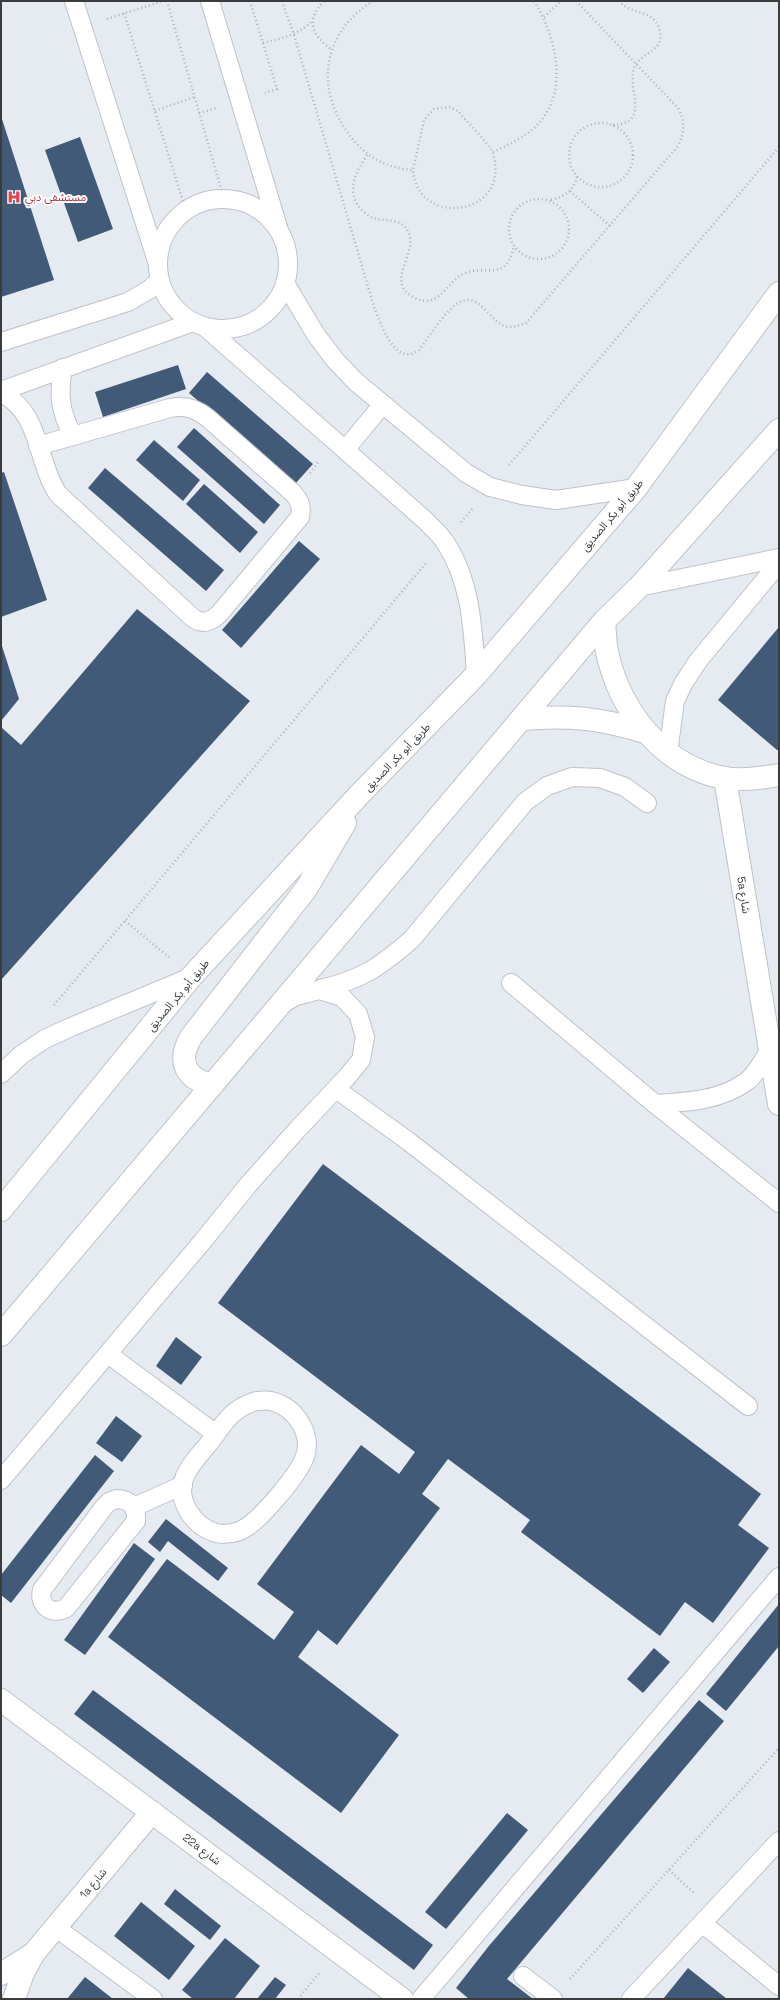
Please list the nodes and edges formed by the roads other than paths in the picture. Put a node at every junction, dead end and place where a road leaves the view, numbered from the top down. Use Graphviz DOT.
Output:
graph roads {
  1 [pos="74,1"];
  2 [pos="210,1"];
  3 [pos="280,234"];
  4 [pos="159,272"];
  5 [pos="285,283"];
  6 [pos="779,293"];
  7 [pos="199,325"];
  8 [pos="1,342"];
  9 [pos="63,368"];
  10 [pos="1,392"];
  11 [pos="383,404"];
  12 [pos="779,430"];
  13 [pos="73,436"];
  14 [pos="38,446"];
  15 [pos="345,450"];
  16 [pos="636,488"];
  17 [pos="779,558"];
  18 [pos="779,563"];
  19 [pos="639,587"];
  20 [pos="604,621"];
  21 [pos="476,675"];
  22 [pos="521,720"];
  23 [pos="646,732"];
  24 [pos="668,753"];
  25 [pos="779,775"];
  26 [pos="725,778"];
  27 [pos="358,796"];
  28 [pos="647,803"];
  29 [pos="192,976"];
  30 [pos="511,983"];
  31 [pos="319,990"];
  32 [pos="280,1005"];
  33 [pos="770,1050"];
  34 [pos="1,1074"];
  35 [pos="212,1085"];
  36 [pos="336,1089"];
  37 [pos="655,1104"];
  38 [pos="779,1104"];
  39 [pos="779,1203"];
  40 [pos="1,1210"];
  41 [pos="1,1336"];
  42 [pos="108,1354"];
  43 [pos="748,1406"];
  44 [pos="216,1434"];
  45 [pos="1,1480"];
  46 [pos="183,1485"];
  47 [pos="134,1507"];
  48 [pos="779,1577"];
  49 [pos="1,1700"];
  50 [pos="152,1812"];
  51 [pos="779,1841"];
  52 [pos="708,1917"];
  53 [pos="55,1927"];
  54 [pos="34,1953"];
  55 [pos="1,1974"];
  56 [pos="523,1976"];
  57 [pos="776,1977"];
  58 [pos="14,1999"];
  59 [pos="153,1999"];
  60 [pos="402,1999"];
  61 [pos="421,1999"];
  62 [pos="553,1999"];
  63 [pos="631,1999"];
  1 -- 4 [label="lane"];
  2 -- 3 [label="lane"];
  3 -- 4 [label="lane"];
  3 -- 5 [label="lane"];
  4 -- 7 [label="lane"];
  4 -- 8 [label="lane"];
  5 -- 7 [label="lane"];
  5 -- 11 [label="lane"];
  6 -- 16 [label="main road, طريق أبو بكر الصديق"];
  7 -- 9 [label="lane"];
  7 -- 15 [label="lane"];
  9 -- 10 [label="lane"];
  9 -- 13 [label="lane"];
  10 -- 14 [label="lane"];
  11 -- 15 [label="lane"];
  11 -- 16 [label="lane"];
  12 -- 19 [label="main road"];
  13 -- 14 [label="lane"];
  13 -- 14 [label="lane"];
  15 -- 21 [label="lane"];
  16 -- 21 [label="main road, طريق أبو بكر الصديق"];
  17 -- 19 [label="lane"];
  18 -- 24 [label="lane"];
  19 -- 20 [label="main road"];
  20 -- 22 [label="main road"];
  20 -- 23 [label="main road"];
  21 -- 27 [label="main road, طريق أبو بكر الصديق"];
  22 -- 23 [label="main road"];
  22 -- 32 [label="main road"];
  23 -- 24 [label="main road"];
  24 -- 26 [label="main road"];
  25 -- 26 [label="main road"];
  26 -- 33 [label="main road, 5a شارع"];
  27 -- 29 [label="main road, طريق أبو بكر الصديق"];
  27 -- 35 [label="main road"];
  28 -- 31 [label="lane"];
  29 -- 34 [label="lane"];
  29 -- 40 [label="main road, طريق أبو بكر الصديق"];
  30 -- 37 [label="lane"];
  31 -- 32 [label="lane"];
  31 -- 36 [label="lane"];
  32 -- 35 [label="main road"];
  33 -- 37 [label="lane"];
  33 -- 38 [label="main road, 5a شارع"];
  35 -- 41 [label="main road"];
  36 -- 42 [label="lane"];
  36 -- 43 [label="lane"];
  37 -- 39 [label="lane"];
  42 -- 44 [label="lane"];
  42 -- 45 [label="lane"];
  44 -- 46 [label="lane"];
  44 -- 46 [label="lane"];
  46 -- 47 [label="lane"];
  47 -- 47 [label="lane"];
  48 -- 61 [label="lane"];
  49 -- 50 [label="main road, 22a شارع"];
  50 -- 53 [label="main road, 1a شارع"];
  50 -- 60 [label="main road, 22a شارع"];
  51 -- 52 [label="lane"];
  52 -- 57 [label="lane"];
  52 -- 63 [label="lane"];
  53 -- 54 [label="main road, 1a شارع"];
  53 -- 59 [label="lane"];
  54 -- 55 [label="main road, 1a شارع"];
  54 -- 58 [label="main road, 1a شارع"];
  56 -- 62 [label="lane"];
}
